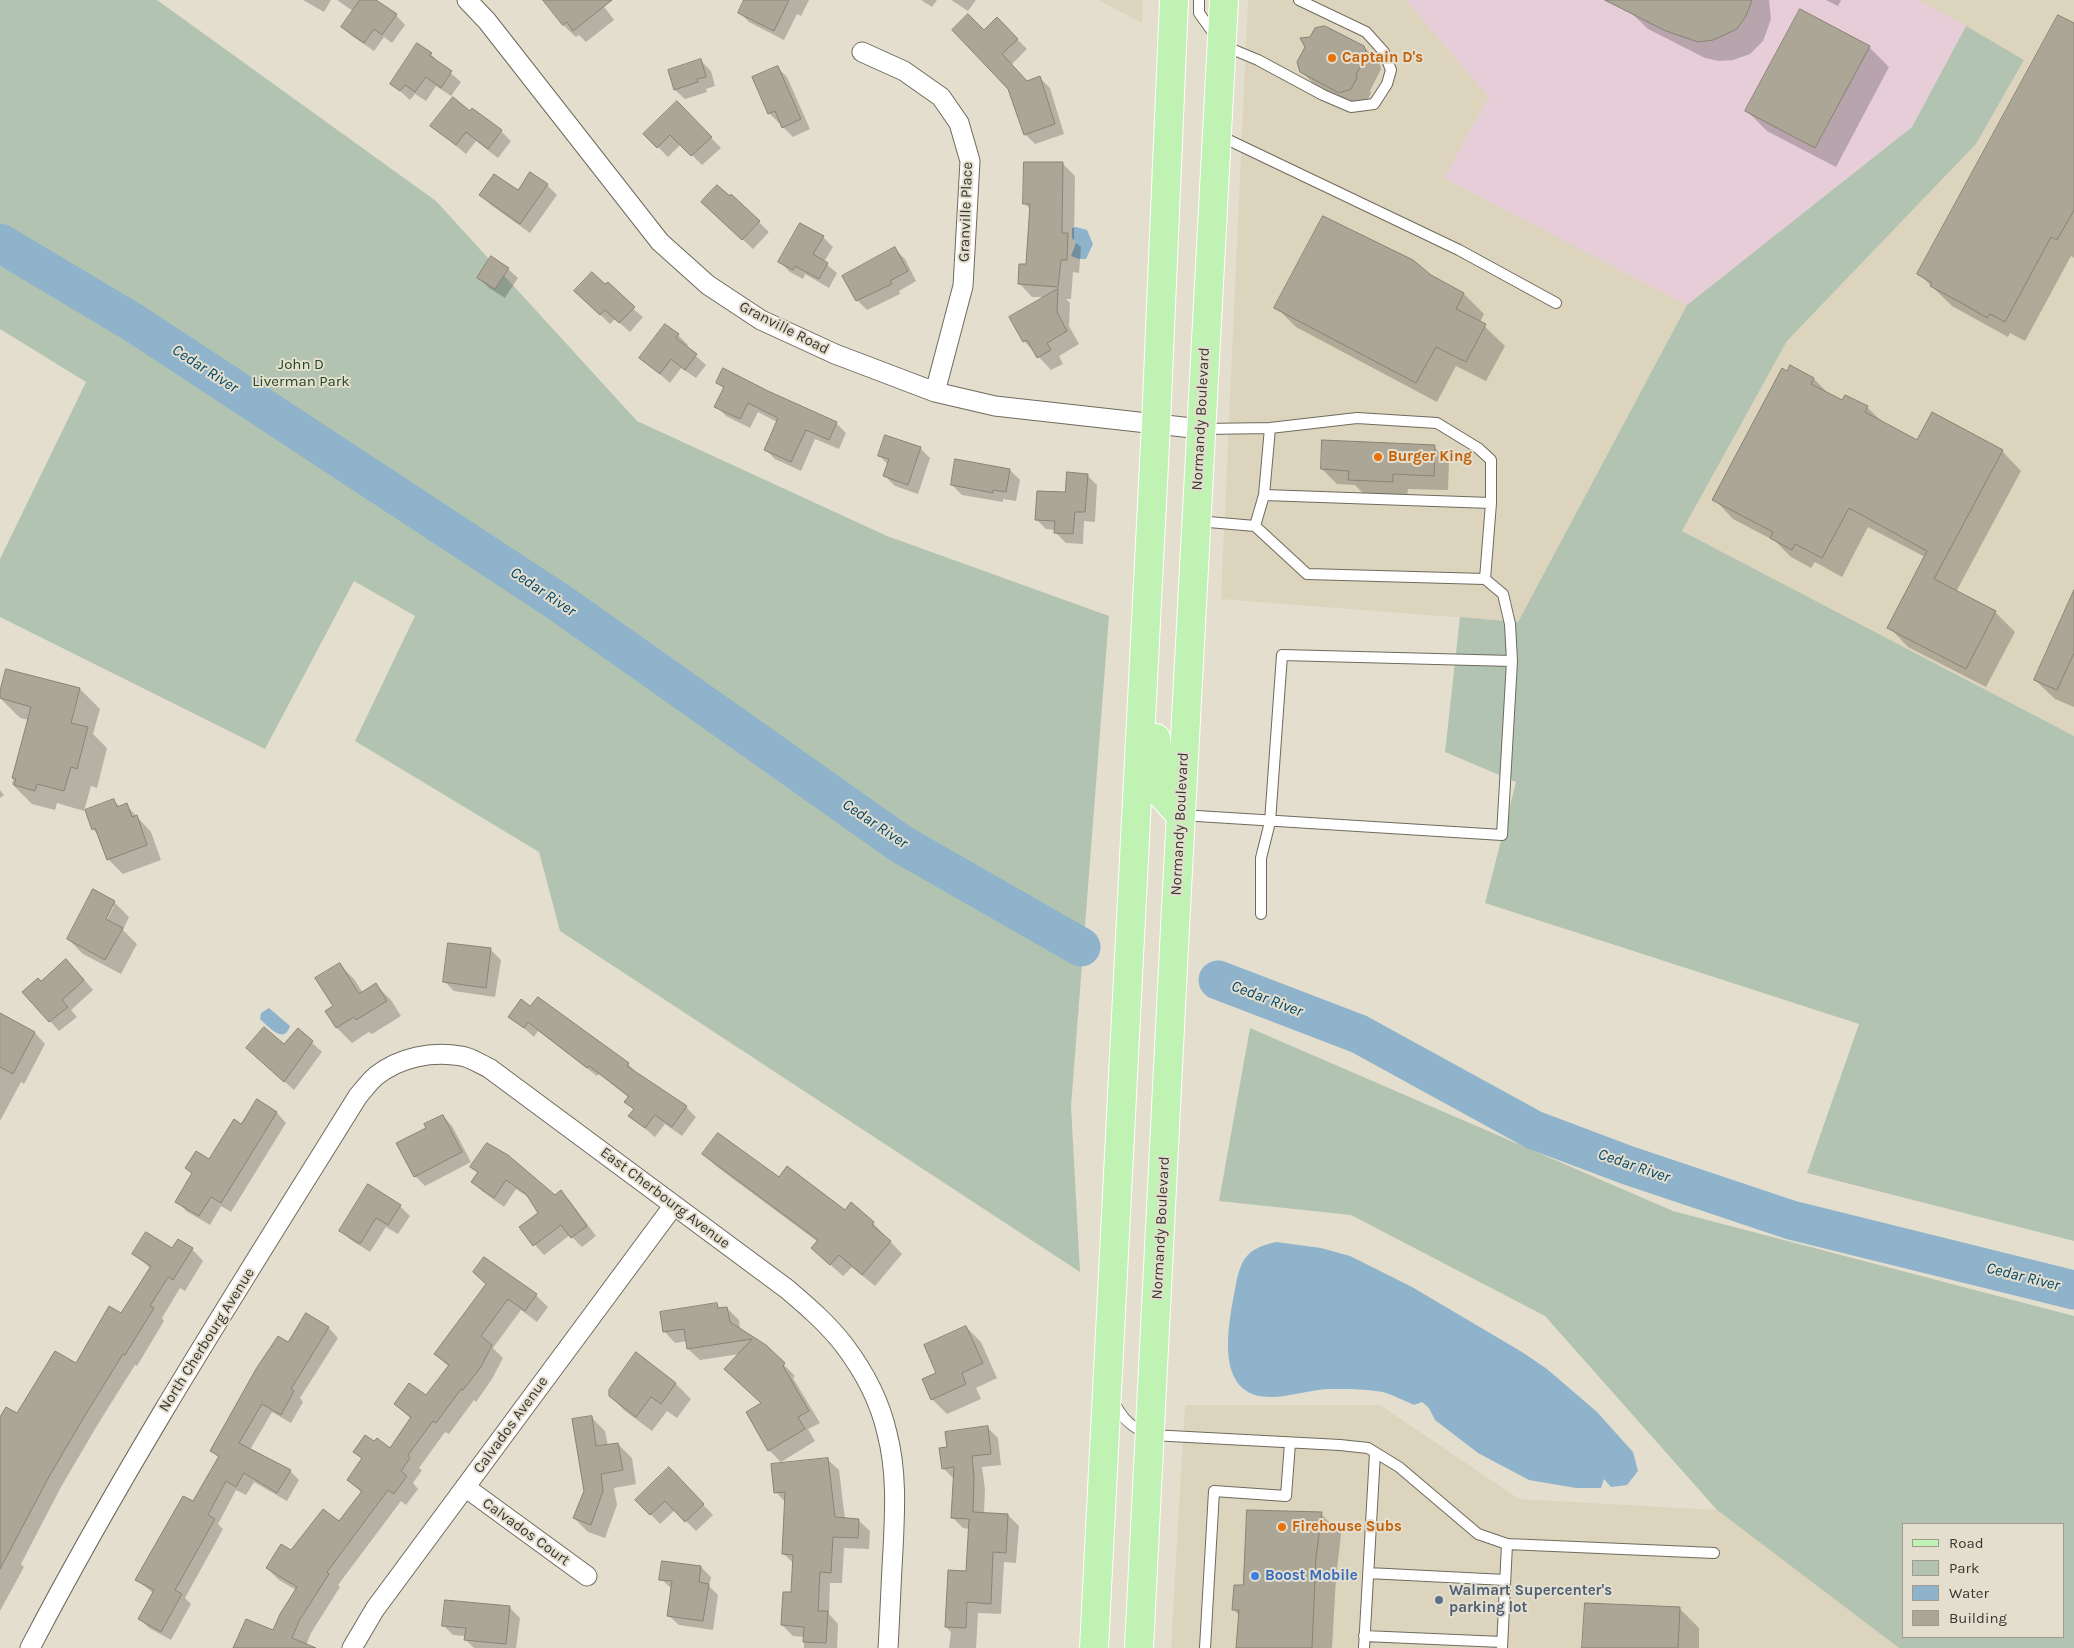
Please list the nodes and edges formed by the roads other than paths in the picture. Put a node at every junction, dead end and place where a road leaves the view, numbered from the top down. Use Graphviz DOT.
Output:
graph roads {
  1 [pos="467,0"];
  2 [pos="1174,0"];
  3 [pos="1199,0"];
  4 [pos="1224,0"];
  5 [pos="1299,0"];
  6 [pos="1222,45"];
  7 [pos="862,52"];
  8 [pos="1217,134"];
  9 [pos="1556,303"];
  10 [pos="935,392"];
  11 [pos="1156,424"];
  12 [pos="1270,428"];
  13 [pos="1201,429"];
  14 [pos="1264,495"];
  15 [pos="1491,503"];
  16 [pos="1196,521"];
  17 [pos="1255,526"];
  18 [pos="1485,579"];
  19 [pos="1146,626"];
  20 [pos="1512,661"];
  21 [pos="1180,815"];
  22 [pos="1270,822"];
  23 [pos="1261,914"];
  24 [pos="413,1058"];
  25 [pos="674,1205"];
  26 [pos="1108,1388"];
  27 [pos="1151,1435"];
  28 [pos="1290,1443"];
  29 [pos="1375,1453"];
  30 [pos="465,1488"];
  31 [pos="1507,1544"];
  32 [pos="1714,1553"];
  33 [pos="1368,1573"];
  34 [pos="587,1576"];
  35 [pos="1506,1580"];
  36 [pos="1364,1636"];
  37 [pos="1502,1645"];
  38 [pos="30,1648"];
  39 [pos="352,1648"];
  40 [pos="888,1648"];
  41 [pos="1094,1648"];
  42 [pos="1139,1648"];
  43 [pos="1205,1648"];
  44 [pos="1364,1648"];
  1 -- 10 [label="street, Granville Road"];
  2 -- 11 [label="main road"];
  3 -- 6 [label="lane"];
  4 -- 6 [label="main road, Normandy Boulevard"];
  5 -- 6 [label="lane"];
  6 -- 8 [label="main road, Normandy Boulevard"];
  7 -- 10 [label="street, Granville Place"];
  8 -- 9 [label="lane"];
  8 -- 13 [label="main road, Normandy Boulevard"];
  10 -- 11 [label="street, Granville Road"];
  11 -- 13 [label="street, Granville Road"];
  11 -- 19 [label="main road"];
  12 -- 13 [label="lane"];
  12 -- 14 [label="lane"];
  12 -- 15 [label="lane"];
  13 -- 16 [label="main road, Normandy Boulevard"];
  14 -- 15 [label="lane"];
  14 -- 17 [label="lane"];
  15 -- 18 [label="lane"];
  16 -- 17 [label="lane"];
  16 -- 21 [label="main road, Normandy Boulevard"];
  17 -- 18 [label="lane"];
  18 -- 20 [label="lane"];
  19 -- 21 [label="main road"];
  19 -- 26 [label="main road"];
  20 -- 22 [label="lane"];
  20 -- 22 [label="lane"];
  21 -- 22 [label="lane"];
  21 -- 27 [label="main road, Normandy Boulevard"];
  22 -- 23 [label="lane"];
  24 -- 25 [label="street, East Cherbourg Avenue"];
  24 -- 38 [label="street, North Cherbourg Avenue"];
  25 -- 30 [label="street, Calvados Avenue"];
  25 -- 40 [label="street, East Cherbourg Avenue"];
  26 -- 27 [label="lane"];
  26 -- 41 [label="main road"];
  27 -- 28 [label="lane"];
  27 -- 42 [label="main road, Normandy Boulevard"];
  28 -- 29 [label="lane"];
  28 -- 43 [label="lane"];
  29 -- 31 [label="lane"];
  29 -- 33 [label="lane"];
  30 -- 34 [label="street, Calvados Court"];
  30 -- 39 [label="street, Calvados Avenue"];
  31 -- 32 [label="lane"];
  31 -- 35 [label="lane"];
  33 -- 35 [label="lane"];
  33 -- 36 [label="lane"];
  35 -- 37 [label="lane"];
  36 -- 37 [label="lane"];
  36 -- 44 [label="lane"];
}
